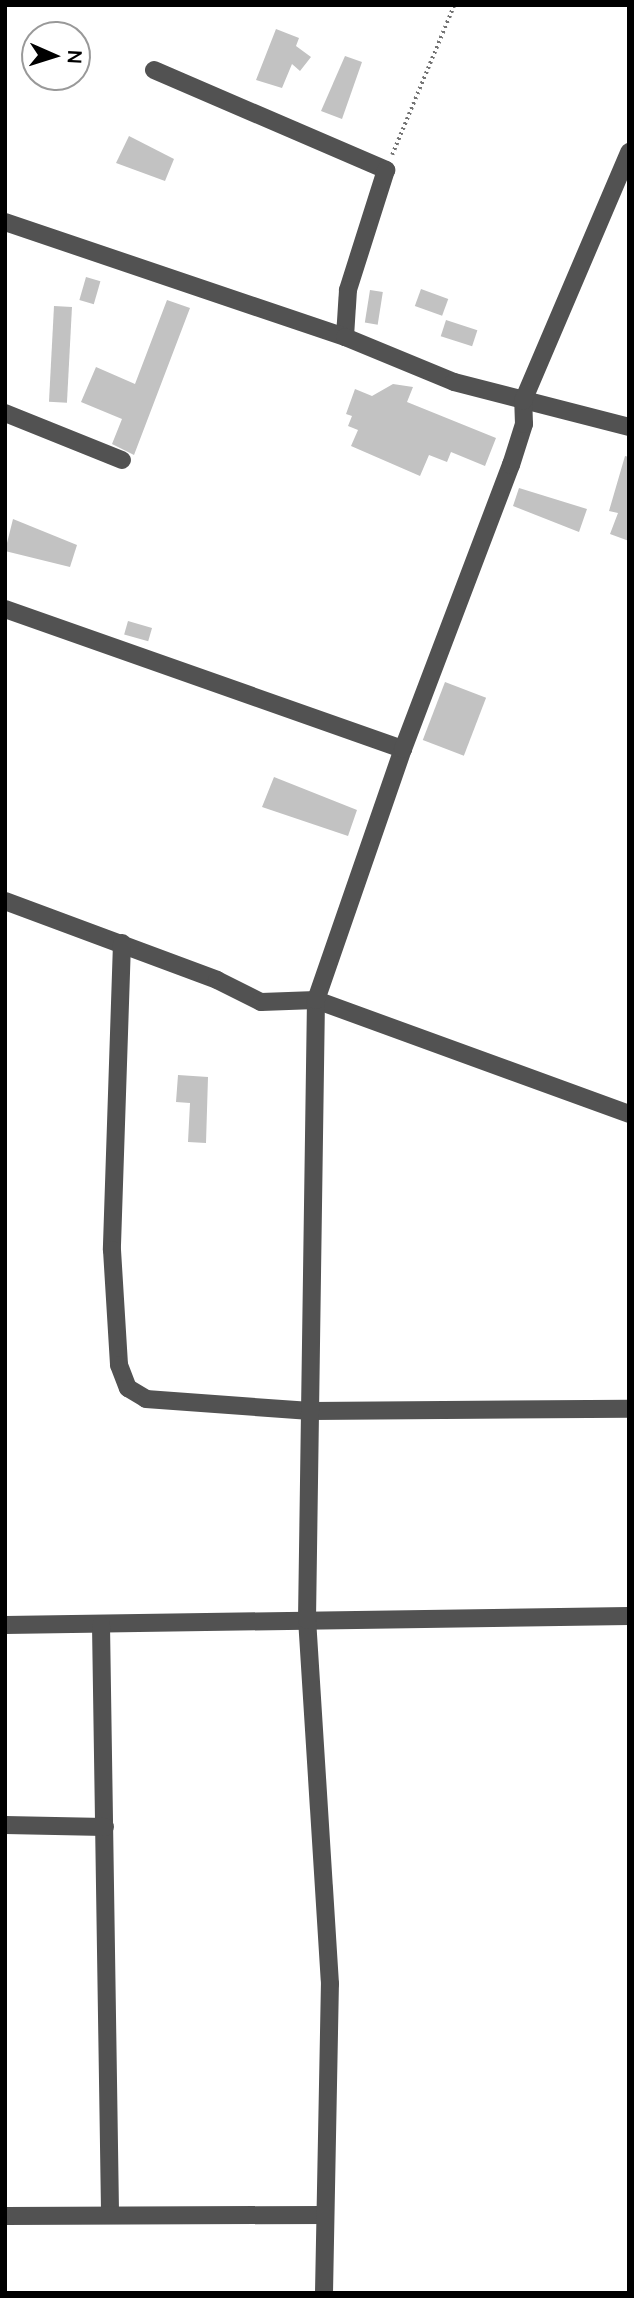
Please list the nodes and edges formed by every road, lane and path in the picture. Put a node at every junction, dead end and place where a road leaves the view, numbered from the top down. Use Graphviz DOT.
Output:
graph roads {
  1 [pos="454,5"];
  2 [pos="154,70"];
  3 [pos="629,152"];
  4 [pos="386,170"];
  5 [pos="5,222"];
  6 [pos="345,337"];
  7 [pos="523,401"];
  8 [pos="5,412"];
  9 [pos="629,427"];
  10 [pos="121,460"];
  11 [pos="5,609"];
  12 [pos="403,749"];
  13 [pos="5,901"];
  14 [pos="122,943"];
  15 [pos="316,1000"];
  16 [pos="629,1114"];
  17 [pos="629,1409"];
  18 [pos="311,1411"];
  19 [pos="629,1616"];
  20 [pos="307,1620"];
  21 [pos="5,1625"];
  22 [pos="101,1625"];
  23 [pos="5,1825"];
  24 [pos="106,1828"];
  25 [pos="110,2212"];
  26 [pos="326,2215"];
  27 [pos="5,2216"];
  28 [pos="324,2293"];
  1 -- 4 [label="path"];
  2 -- 4 [label="street"];
  3 -- 7 [label="street"];
  4 -- 6 [label="street"];
  5 -- 6 [label="street"];
  6 -- 7 [label="street"];
  7 -- 9 [label="street"];
  7 -- 12 [label="street"];
  8 -- 10 [label="street"];
  11 -- 12 [label="street"];
  12 -- 15 [label="street"];
  13 -- 14 [label="street"];
  14 -- 15 [label="street"];
  14 -- 18 [label="street"];
  15 -- 16 [label="street"];
  15 -- 18 [label="street"];
  17 -- 18 [label="street"];
  18 -- 20 [label="street"];
  19 -- 20 [label="street"];
  20 -- 22 [label="street"];
  20 -- 26 [label="street"];
  21 -- 22 [label="street"];
  22 -- 24 [label="street"];
  23 -- 24 [label="street"];
  24 -- 25 [label="street"];
  25 -- 26 [label="street"];
  25 -- 27 [label="street"];
  26 -- 28 [label="street"];
}
